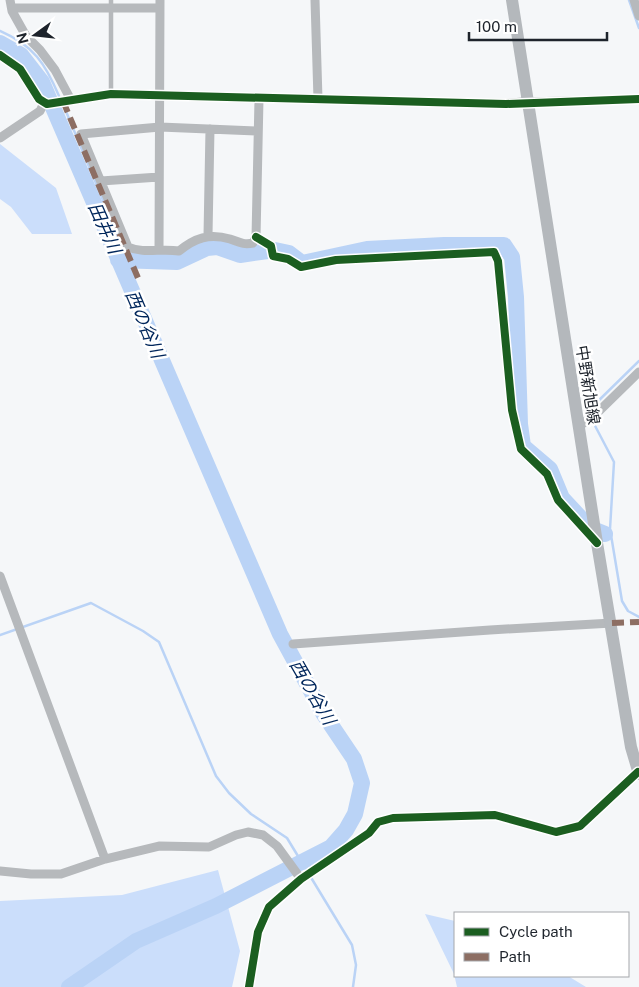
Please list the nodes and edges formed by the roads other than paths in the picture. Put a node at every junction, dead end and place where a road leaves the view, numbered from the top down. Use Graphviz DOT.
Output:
graph roads {
  1 [pos="315,0"];
  2 [pos="512,0"];
  3 [pos="634,0"];
  4 [pos="11,4"];
  5 [pos="84,4"];
  6 [pos="112,4"];
  7 [pos="160,4"];
  8 [pos="639,16"];
  9 [pos="0,55"];
  10 [pos="111,94"];
  11 [pos="160,96"];
  12 [pos="259,99"];
  13 [pos="318,99"];
  14 [pos="639,99"];
  15 [pos="71,100"];
  16 [pos="528,102"];
  17 [pos="44,103"];
  18 [pos="160,128"];
  19 [pos="210,129"];
  20 [pos="258,131"];
  21 [pos="0,138"];
  22 [pos="159,177"];
  23 [pos="101,181"];
  24 [pos="208,235"];
  25 [pos="256,236"];
  26 [pos="159,250"];
  27 [pos="639,372"];
  28 [pos="578,428"];
  29 [pos="596,543"];
  30 [pos="0,576"];
  31 [pos="612,623"];
  32 [pos="293,644"];
  33 [pos="639,773"];
  34 [pos="105,859"];
  35 [pos="0,870"];
  36 [pos="300,879"];
  37 [pos="249,987"];
  1 -- 13 [label="street"];
  2 -- 16 [label="main road, 中野新旭線"];
  3 -- 8 [label="street"];
  4 -- 5 [label="street"];
  4 -- 15 [label="street"];
  5 -- 6 [label="street"];
  6 -- 7 [label="street"];
  6 -- 10 [label="lane"];
  7 -- 11 [label="street"];
  9 -- 17 [label="street"];
  10 -- 11 [label="street"];
  10 -- 15 [label="street"];
  11 -- 12 [label="street"];
  11 -- 18 [label="street"];
  12 -- 13 [label="street"];
  12 -- 20 [label="street"];
  13 -- 16 [label="street"];
  14 -- 16 [label="street"];
  15 -- 17 [label="street"];
  16 -- 28 [label="main road, 中野新旭線"];
  17 -- 21 [label="street"];
  18 -- 19 [label="street"];
  18 -- 22 [label="street"];
  18 -- 23 [label="street"];
  19 -- 20 [label="street"];
  19 -- 24 [label="street"];
  20 -- 25 [label="street"];
  22 -- 23 [label="street"];
  22 -- 26 [label="street"];
  23 -- 26 [label="street"];
  24 -- 25 [label="street"];
  24 -- 26 [label="street"];
  25 -- 29 [label="street"];
  27 -- 28 [label="street"];
  28 -- 29 [label="main road, 中野新旭線"];
  29 -- 31 [label="main road, 中野新旭線"];
  30 -- 34 [label="street"];
  31 -- 32 [label="street"];
  31 -- 33 [label="main road, 中野新旭線"];
  33 -- 36 [label="street"];
  34 -- 35 [label="street"];
  34 -- 36 [label="street"];
  36 -- 37 [label="street"];
}
